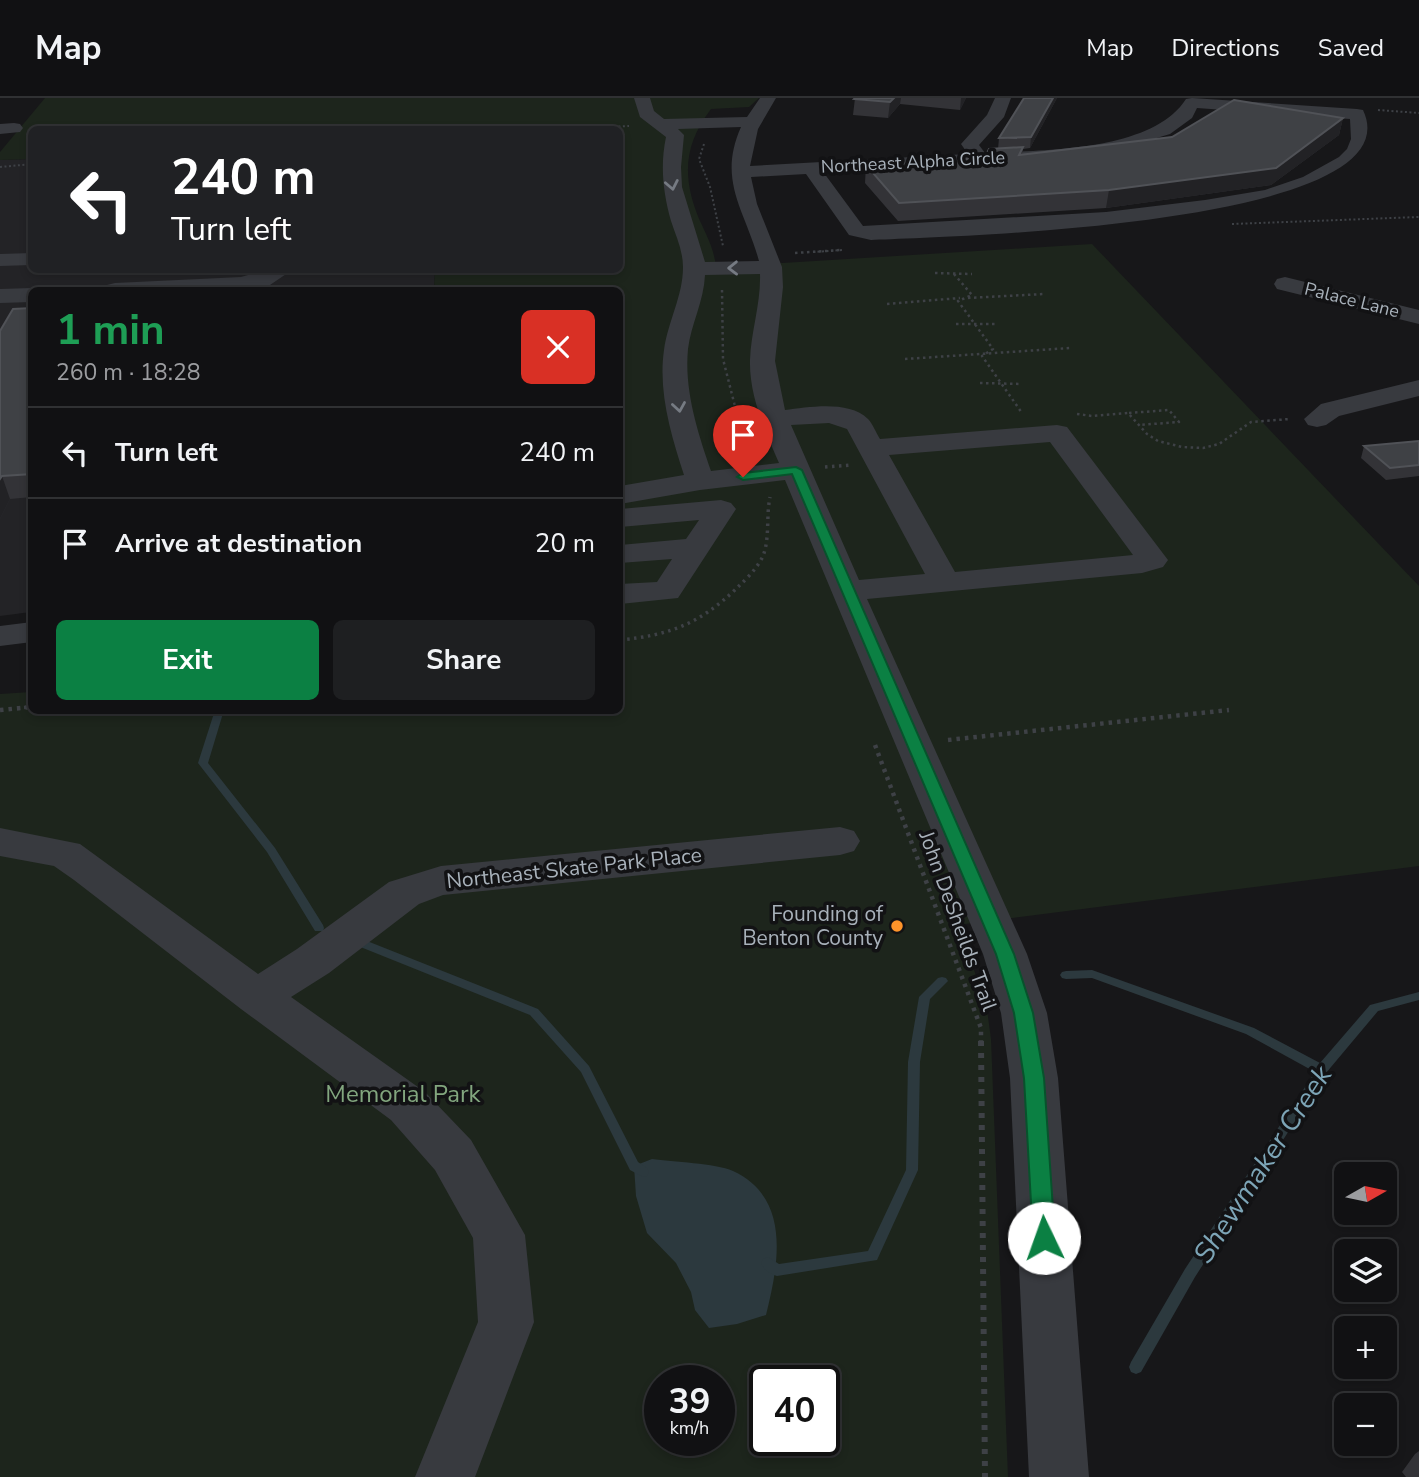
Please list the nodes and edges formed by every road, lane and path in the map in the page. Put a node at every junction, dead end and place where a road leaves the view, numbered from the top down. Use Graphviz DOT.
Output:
graph roads {
  1 [pos="642,98"];
  2 [pos="768,98"];
  3 [pos="1003,98"];
  4 [pos="1336,98"];
  5 [pos="1190,100"];
  6 [pos="1354,111"];
  7 [pos="1419,113"];
  8 [pos="623,129"];
  9 [pos="669,129"];
  10 [pos="707,137"];
  11 [pos="745,143"];
  12 [pos="980,159"];
  13 [pos="28,164"];
  14 [pos="0,167"];
  15 [pos="811,168"];
  16 [pos="724,251"];
  17 [pos="28,258"];
  18 [pos="0,260"];
  19 [pos="771,267"];
  20 [pos="694,269"];
  21 [pos="275,273"];
  22 [pos="970,273"];
  23 [pos="954,274"];
  24 [pos="937,275"];
  25 [pos="1285,284"];
  26 [pos="178,287"];
  27 [pos="1044,294"];
  28 [pos="28,295"];
  29 [pos="0,296"];
  30 [pos="964,298"];
  31 [pos="887,304"];
  32 [pos="1419,317"];
  33 [pos="993,324"];
  34 [pos="976,325"];
  35 [pos="958,326"];
  36 [pos="1070,348"];
  37 [pos="986,353"];
  38 [pos="905,359"];
  39 [pos="1020,382"];
  40 [pos="1001,384"];
  41 [pos="982,385"];
  42 [pos="1419,388"];
  43 [pos="1128,413"];
  44 [pos="1076,414"];
  45 [pos="1025,418"];
  46 [pos="776,419"];
  47 [pos="1317,419"];
  48 [pos="1139,425"];
  49 [pos="871,448"];
  50 [pos="701,481"];
  51 [pos="782,485"];
  52 [pos="623,494"];
  53 [pos="623,517"];
  54 [pos="695,548"];
  55 [pos="623,554"];
  56 [pos="946,582"];
  57 [pos="847,591"];
  58 [pos="623,594"];
  59 [pos="28,632"];
  60 [pos="0,636"];
  61 [pos="623,640"];
  62 [pos="28,707"];
  63 [pos="0,710"];
  64 [pos="1228,710"];
  65 [pos="872,737"];
  66 [pos="944,741"];
  67 [pos="840,841"];
  68 [pos="0,842"];
  69 [pos="257,997"];
  70 [pos="445,1477"];
  71 [pos="985,1477"];
  72 [pos="1059,1477"];
  1 -- 9 [label="street"];
  2 -- 11 [label="street"];
  3 -- 12 [label="street"];
  4 -- 6 [label="street"];
  5 -- 6 [label="street"];
  5 -- 12 [label="street, Northeast Alpha Circle"];
  6 -- 7 [label="path"];
  6 -- 15 [label="street"];
  8 -- 9 [label="path"];
  9 -- 11 [label="street, Northeast Alpha Circle"];
  9 -- 20 [label="street, one-way"];
  10 -- 16 [label="path"];
  11 -- 15 [label="street, Northeast Alpha Circle"];
  11 -- 19 [label="street"];
  12 -- 15 [label="street, Northeast Alpha Circle"];
  13 -- 14 [label="path"];
  17 -- 18 [label="street"];
  19 -- 20 [label="street, one-way"];
  19 -- 46 [label="street"];
  20 -- 50 [label="street, one-way"];
  21 -- 26 [label="street"];
  22 -- 23 [label="path"];
  23 -- 24 [label="path"];
  23 -- 30 [label="path"];
  25 -- 32 [label="street, Palace Lane"];
  27 -- 30 [label="path"];
  28 -- 29 [label="street"];
  30 -- 31 [label="path"];
  30 -- 34 [label="path"];
  33 -- 34 [label="path"];
  34 -- 35 [label="path"];
  34 -- 37 [label="path"];
  36 -- 37 [label="path"];
  37 -- 38 [label="path"];
  37 -- 40 [label="path"];
  39 -- 40 [label="path"];
  40 -- 41 [label="path"];
  40 -- 45 [label="path"];
  42 -- 47 [label="street"];
  43 -- 44 [label="path"];
  43 -- 48 [label="path"];
  43 -- 48 [label="path"];
  46 -- 49 [label="street"];
  46 -- 51 [label="street"];
  47 -- 48 [label="path"];
  49 -- 56 [label="street"];
  49 -- 56 [label="street"];
  50 -- 51 [label="street"];
  50 -- 52 [label="street"];
  51 -- 57 [label="street"];
  51 -- 61 [label="path"];
  53 -- 54 [label="street"];
  54 -- 55 [label="street"];
  54 -- 58 [label="street"];
  56 -- 57 [label="street"];
  57 -- 72 [label="street"];
  59 -- 60 [label="street"];
  62 -- 63 [label="path"];
  64 -- 66 [label="path"];
  65 -- 71 [label="path, John DeSheilds Trail"];
  67 -- 69 [label="street, Northeast Skate Park Place"];
  68 -- 69 [label="street"];
  69 -- 70 [label="street"];
}
